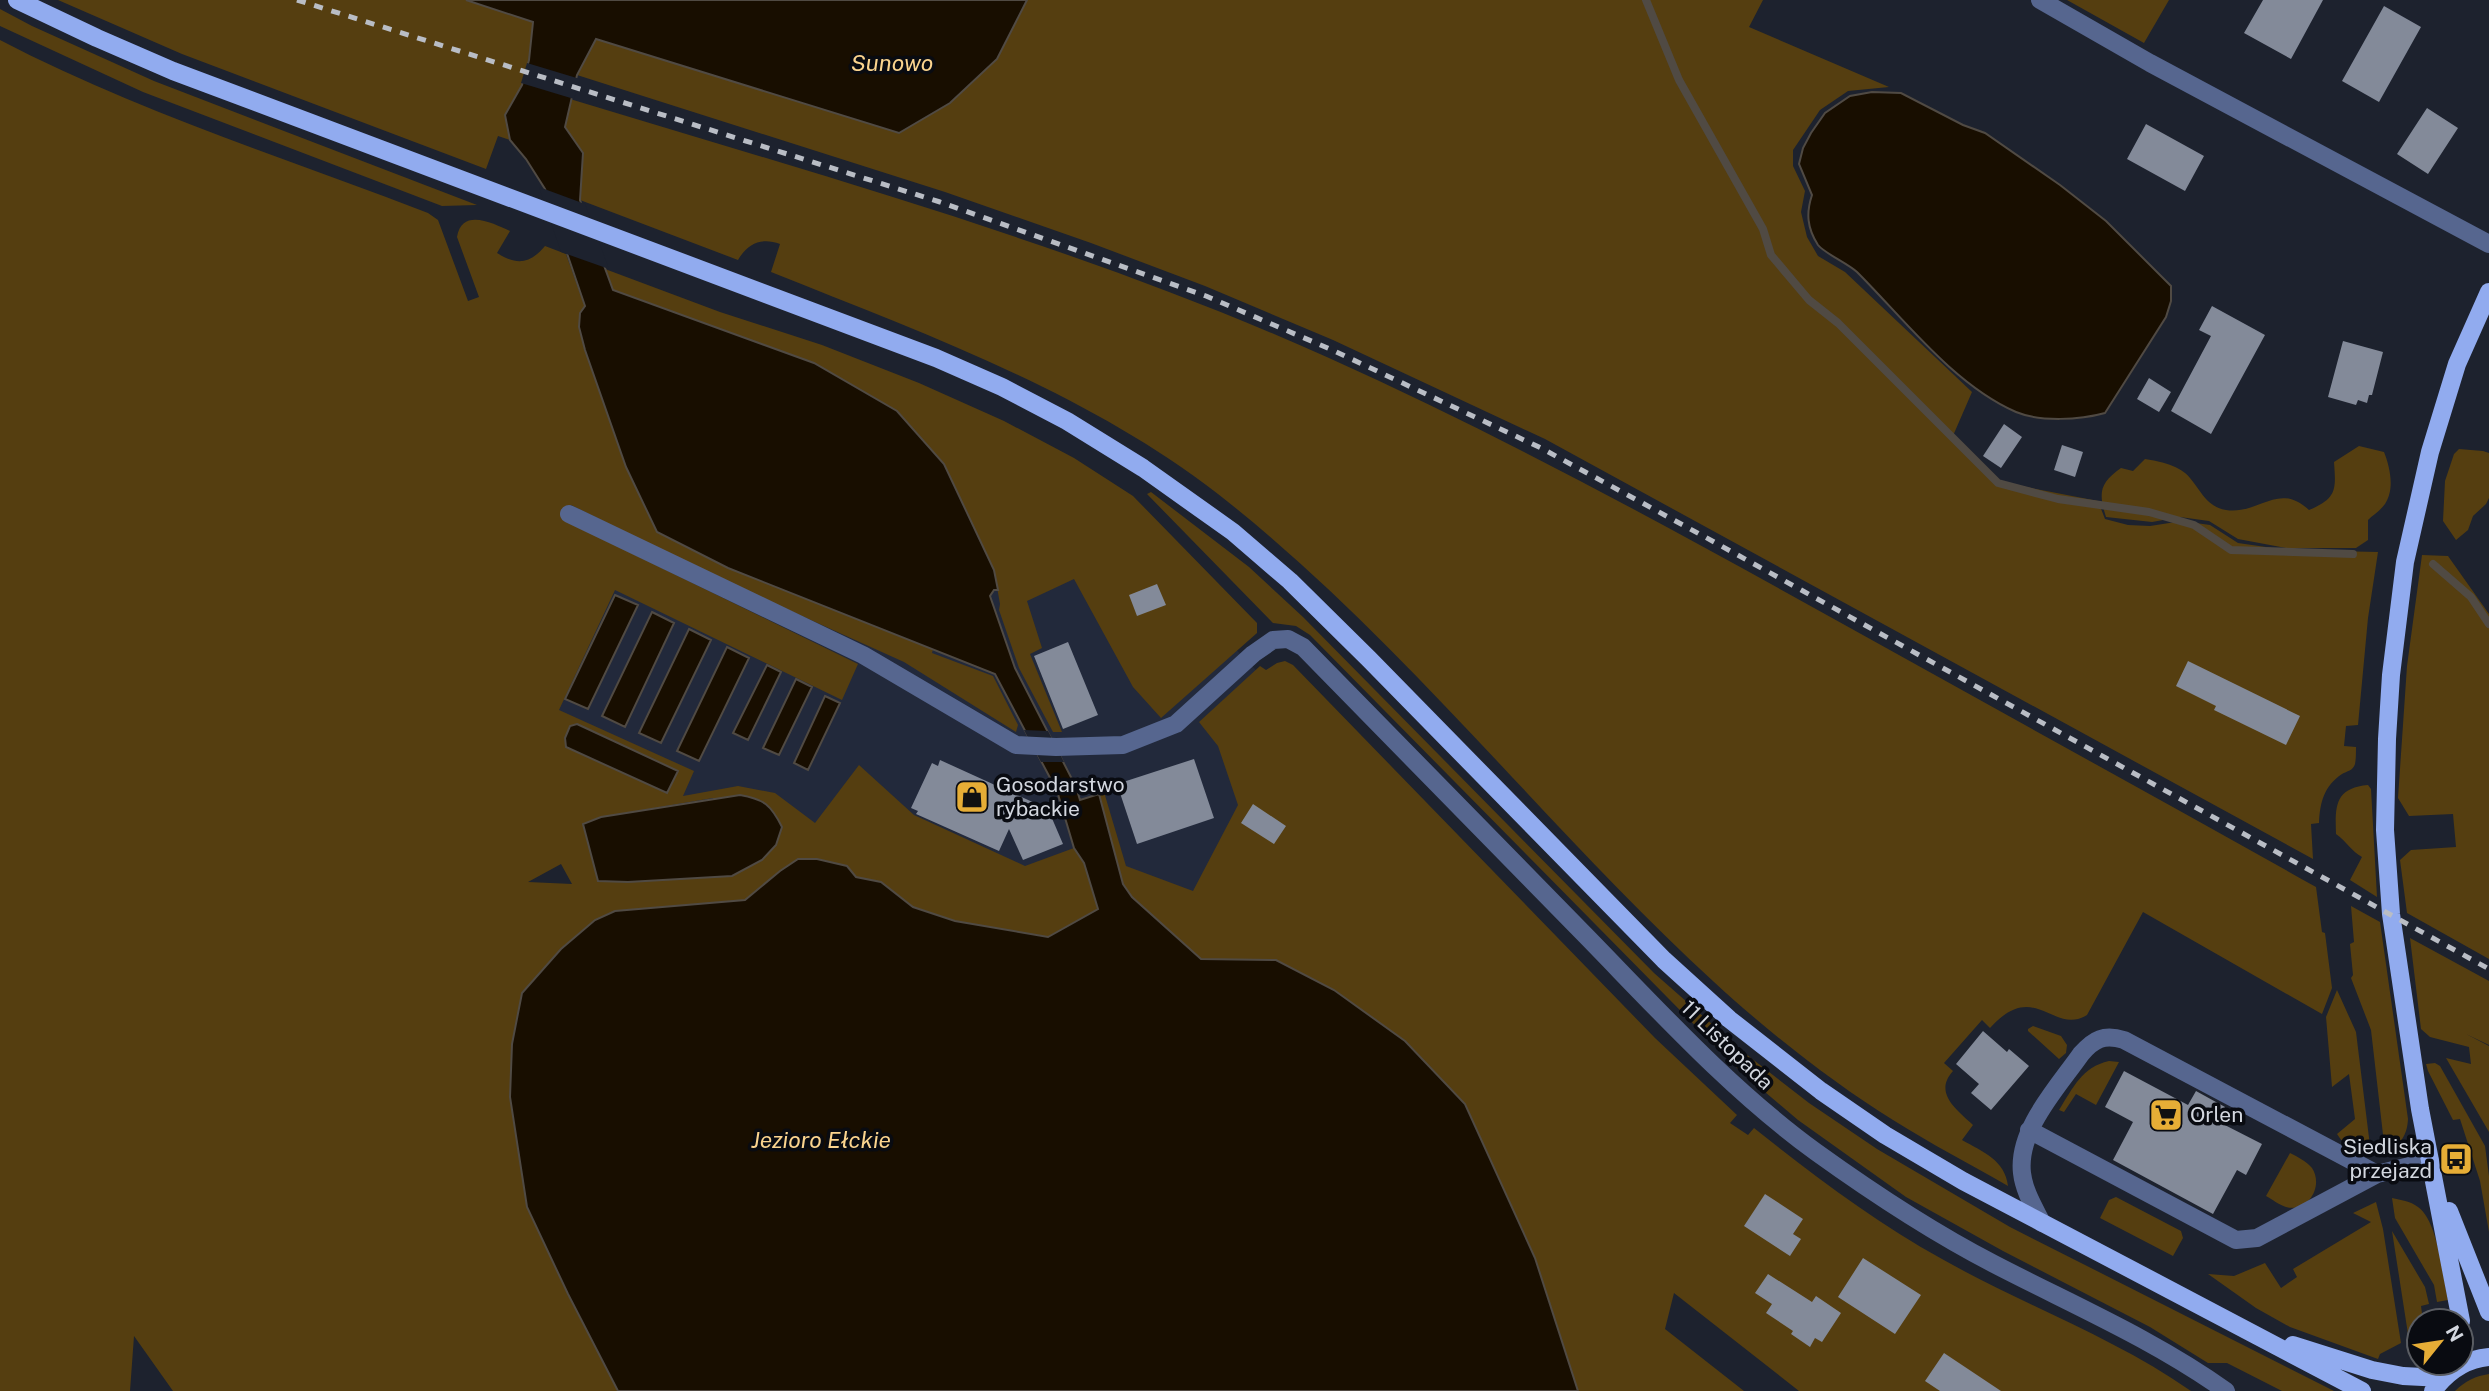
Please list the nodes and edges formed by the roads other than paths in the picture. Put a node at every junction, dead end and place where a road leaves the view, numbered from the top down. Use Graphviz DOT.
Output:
graph roads {
  1 [pos="17,0"];
  2 [pos="2040,0"];
  3 [pos="2489,244"];
  4 [pos="2489,292"];
  5 [pos="569,514"];
  6 [pos="2029,1130"];
  7 [pos="2432,1167"];
  8 [pos="2377,1174"];
  9 [pos="2042,1223"];
  10 [pos="2458,1307"];
  11 [pos="2489,1312"];
  12 [pos="2255,1334"];
  13 [pos="2405,1376"];
  14 [pos="2225,1391"];
  15 [pos="2362,1391"];
  1 -- 9 [label="main road"];
  2 -- 3 [label="street"];
  4 -- 7 [label="main road"];
  5 -- 14 [label="street, 11 Listopada"];
  6 -- 8 [label="street"];
  6 -- 8 [label="street"];
  6 -- 9 [label="street"];
  7 -- 8 [label="street"];
  7 -- 10 [label="main road"];
  7 -- 11 [label="main road"];
  9 -- 12 [label="main road"];
  12 -- 13 [label="main road"];
  12 -- 15 [label="main road"];
}
